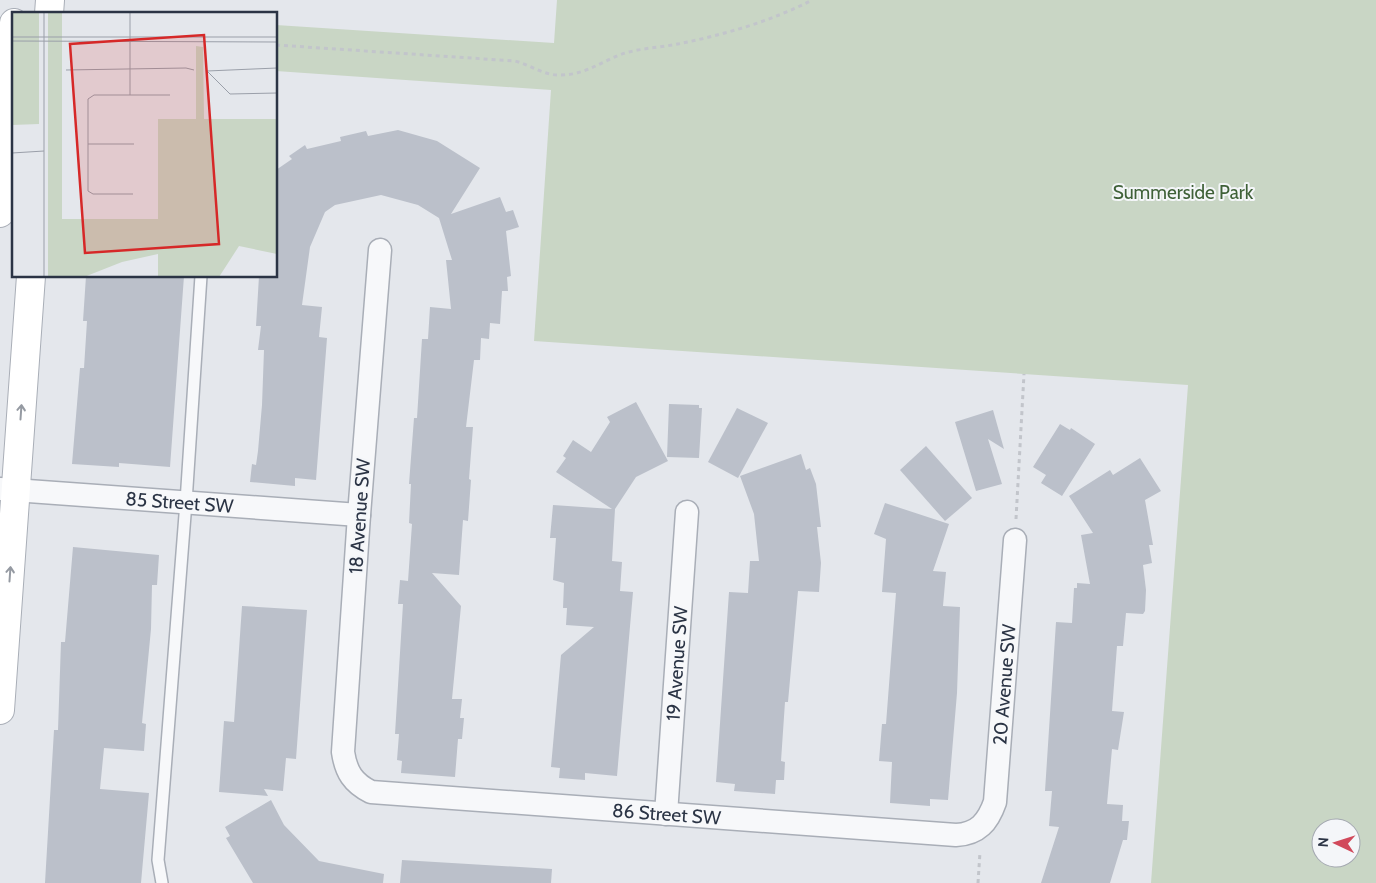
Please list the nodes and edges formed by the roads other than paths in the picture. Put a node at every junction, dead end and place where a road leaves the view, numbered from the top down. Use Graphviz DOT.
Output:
graph roads {
  1 [pos="12,50"];
  2 [pos="0,213"];
  3 [pos="380,250"];
  4 [pos="31,278"];
  5 [pos="201,278"];
  6 [pos="8,489"];
  7 [pos="186,502"];
  8 [pos="687,512"];
  9 [pos="359,515"];
  10 [pos="1015,540"];
  11 [pos="0,710"];
  12 [pos="353,780"];
  13 [pos="666,814"];
  14 [pos="982,826"];
  15 [pos="162,883"];
  1 -- 2 [label="street"];
  3 -- 9 [label="street, 18 Avenue SW"];
  6 -- 4 [label="street, one-way"];
  5 -- 7 [label="lane"];
  6 -- 7 [label="street, 85 Street SW"];
  11 -- 6 [label="street, one-way"];
  7 -- 9 [label="street, 85 Street SW"];
  7 -- 15 [label="lane"];
  8 -- 13 [label="street, 19 Avenue SW"];
  9 -- 12 [label="street, 18 Avenue SW"];
  10 -- 14 [label="street, 20 Avenue SW"];
  12 -- 13 [label="street, 86 Street SW"];
  13 -- 14 [label="street, 86 Street SW"];
}
